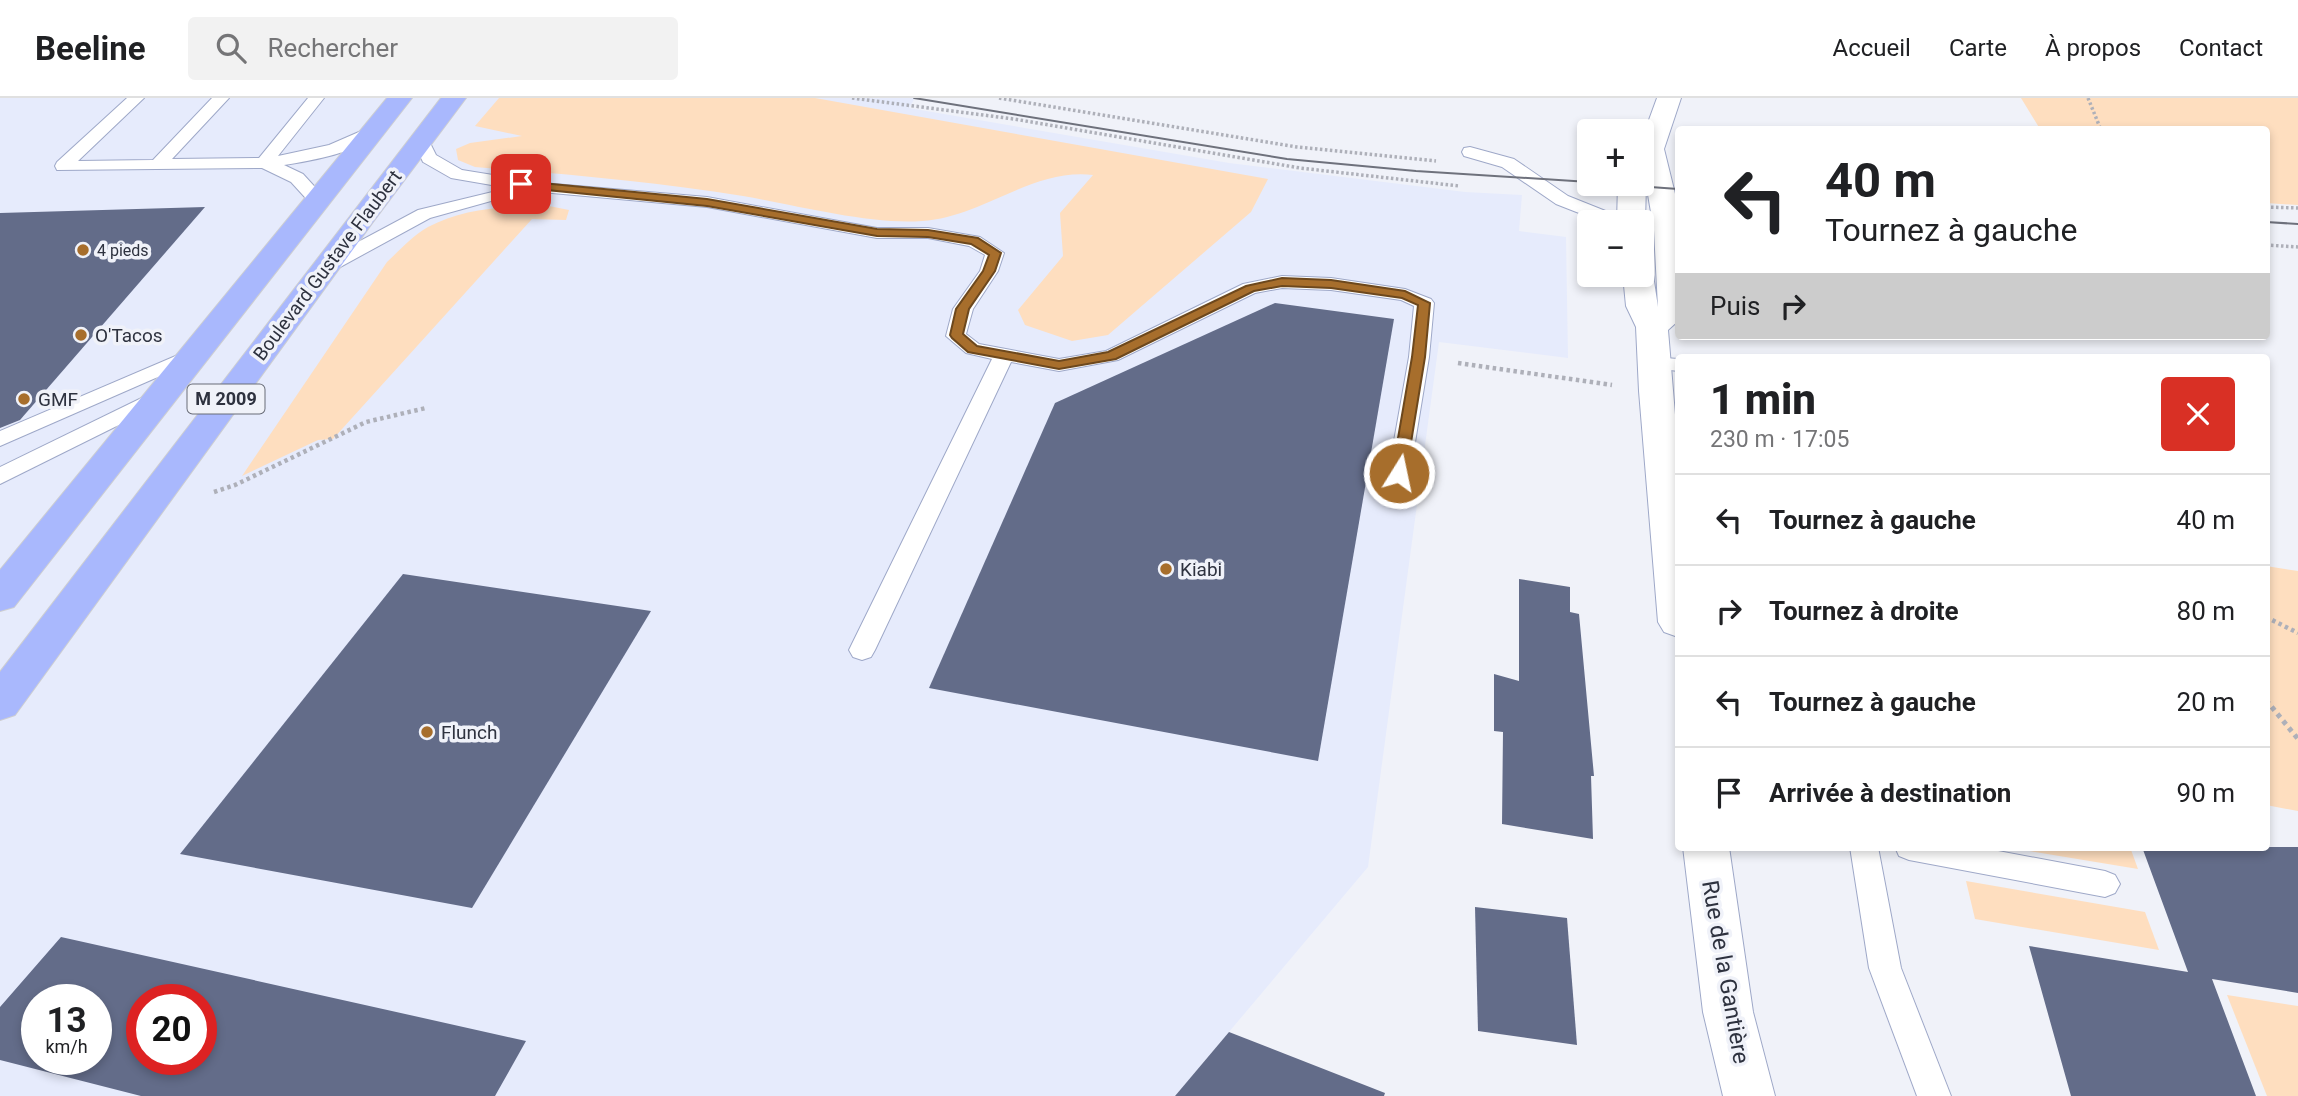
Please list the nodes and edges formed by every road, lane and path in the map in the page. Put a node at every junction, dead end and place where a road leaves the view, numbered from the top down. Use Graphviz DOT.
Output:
graph roads {
  1 [pos="136,98"];
  2 [pos="221,98"];
  3 [pos="316,98"];
  4 [pos="400,98"];
  5 [pos="454,98"];
  6 [pos="852,98"];
  7 [pos="999,98"];
  8 [pos="1669,98"];
  9 [pos="2088,98"];
  10 [pos="2099,126"];
  11 [pos="375,130"];
  12 [pos="1654,134"];
  13 [pos="421,140"];
  14 [pos="1470,152"];
  15 [pos="1445,162"];
  16 [pos="264,163"];
  17 [pos="158,164"];
  18 [pos="1654,172"];
  19 [pos="1446,173"];
  20 [pos="1446,185"];
  21 [pos="1459,186"];
  22 [pos="542,188"];
  23 [pos="318,201"];
  24 [pos="2270,206"];
  25 [pos="2298,208"];
  26 [pos="1587,210"];
  27 [pos="2270,245"];
  28 [pos="2298,247"];
  29 [pos="324,268"];
  30 [pos="1639,287"];
  31 [pos="1652,327"];
  32 [pos="192,355"];
  33 [pos="1004,355"];
  34 [pos="1450,362"];
  35 [pos="1666,364"];
  36 [pos="1622,386"];
  37 [pos="158,397"];
  38 [pos="426,408"];
  39 [pos="0,439"];
  40 [pos="0,476"];
  41 [pos="210,494"];
  42 [pos="1395,497"];
  43 [pos="1675,558"];
  44 [pos="0,597"];
  45 [pos="2270,619"];
  46 [pos="2298,633"];
  47 [pos="862,650"];
  48 [pos="0,703"];
  49 [pos="2270,705"];
  50 [pos="2298,738"];
  51 [pos="1707,851"];
  52 [pos="1865,851"];
  53 [pos="1930,851"];
  54 [pos="2105,884"];
  55 [pos="1749,1096"];
  56 [pos="1934,1096"];
  1 -- 17 [label="lane"];
  2 -- 17 [label="lane"];
  3 -- 16 [label="lane"];
  4 -- 11 [label="main road, M 2009"];
  5 -- 13 [label="main road, Boulevard Gustave Flaubert / M 2009"];
  6 -- 20 [label="path"];
  7 -- 15 [label="path"];
  8 -- 12 [label="main road"];
  9 -- 10 [label="path"];
  11 -- 16 [label="lane"];
  11 -- 23 [label="main road, M 2009"];
  13 -- 22 [label="lane"];
  13 -- 29 [label="main road, Boulevard Gustave Flaubert / M 2009"];
  14 -- 26 [label="lane"];
  16 -- 17 [label="lane"];
  16 -- 23 [label="lane"];
  18 -- 31 [label="main road"];
  19 -- 20 [label="path"];
  20 -- 21 [label="path"];
  22 -- 29 [label="lane"];
  22 -- 33 [label="lane"];
  23 -- 32 [label="main road, M 2009"];
  24 -- 25 [label="path"];
  27 -- 28 [label="path"];
  29 -- 48 [label="main road, Boulevard Gustave Flaubert / M 2009"];
  30 -- 31 [label="main road"];
  31 -- 35 [label="main road"];
  32 -- 37 [label="main road, M 2009"];
  32 -- 39 [label="lane"];
  33 -- 42 [label="lane"];
  33 -- 47 [label="lane"];
  34 -- 36 [label="path"];
  35 -- 43 [label="main road"];
  37 -- 40 [label="lane"];
  37 -- 44 [label="main road, M 2009"];
  38 -- 41 [label="path"];
  45 -- 46 [label="path"];
  49 -- 50 [label="path"];
  51 -- 55 [label="main road, Rue de la Gantière"];
  52 -- 56 [label="lane"];
  53 -- 54 [label="lane"];
}
